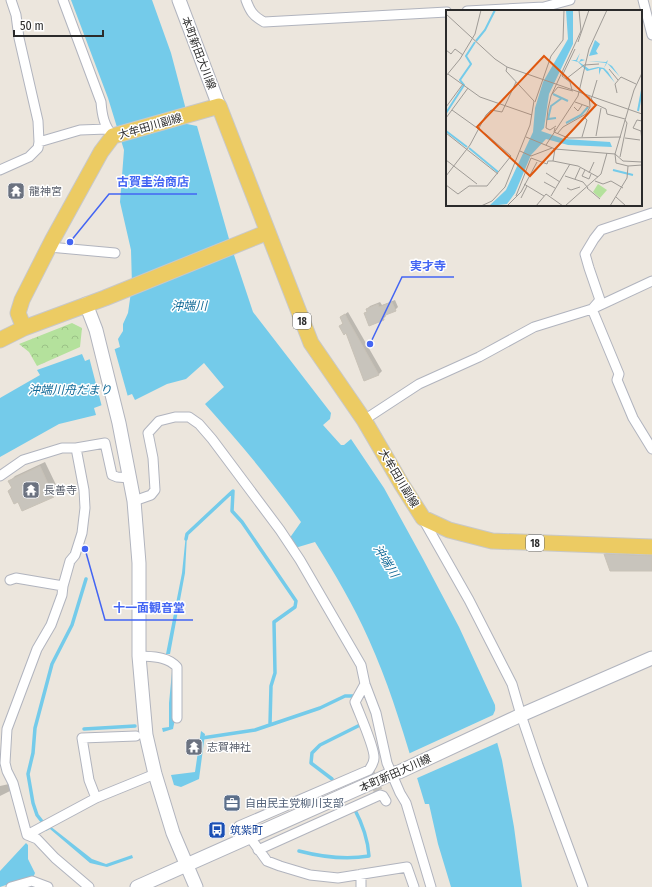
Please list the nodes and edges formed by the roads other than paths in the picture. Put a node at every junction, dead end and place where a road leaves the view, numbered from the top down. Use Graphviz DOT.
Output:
graph roads {
  1 [pos="11,0"];
  2 [pos="62,0"];
  3 [pos="179,0"];
  4 [pos="246,0"];
  5 [pos="570,0"];
  6 [pos="642,0"];
  7 [pos="486,10"];
  8 [pos="446,12"];
  9 [pos="652,35"];
  10 [pos="216,107"];
  11 [pos="110,133"];
  12 [pos="39,142"];
  13 [pos="1,170"];
  14 [pos="652,213"];
  15 [pos="268,232"];
  16 [pos="48,247"];
  17 [pos="115,253"];
  18 [pos="652,281"];
  19 [pos="86,304"];
  20 [pos="592,309"];
  21 [pos="24,328"];
  22 [pos="1,337"];
  23 [pos="364,420"];
  24 [pos="76,448"];
  25 [pos="652,449"];
  26 [pos="0,476"];
  27 [pos="130,478"];
  28 [pos="134,502"];
  29 [pos="423,518"];
  30 [pos="652,547"];
  31 [pos="10,580"];
  32 [pos="63,586"];
  33 [pos="139,656"];
  34 [pos="648,660"];
  35 [pos="365,684"];
  36 [pos="517,717"];
  37 [pos="177,718"];
  38 [pos="4,728"];
  39 [pos="136,736"];
  40 [pos="395,773"];
  41 [pos="155,774"];
  42 [pos="96,798"];
  43 [pos="386,801"];
  44 [pos="27,835"];
  45 [pos="245,838"];
  46 [pos="258,850"];
  47 [pos="187,865"];
  48 [pos="361,874"];
  49 [pos="415,885"];
  50 [pos="11,887"];
  51 [pos="48,887"];
  52 [pos="90,887"];
  53 [pos="137,887"];
  54 [pos="196,887"];
  55 [pos="361,887"];
  56 [pos="431,887"];
  57 [pos="583,887"];
  1 -- 12 [label="street"];
  2 -- 11 [label="street"];
  3 -- 10 [label="main road, 本町新田大川線"];
  4 -- 8 [label="street"];
  5 -- 7 [label="street"];
  6 -- 9 [label="street"];
  10 -- 11 [label="main road, 大牟田川副線"];
  10 -- 15 [label="main road, 大牟田川副線 / 18"];
  11 -- 12 [label="street"];
  11 -- 16 [label="main road, 大牟田川副線"];
  12 -- 13 [label="street"];
  14 -- 20 [label="street"];
  15 -- 19 [label="main road"];
  15 -- 23 [label="main road, 大牟田川副線 / 18"];
  16 -- 17 [label="street"];
  16 -- 21 [label="main road, 大牟田川副線"];
  18 -- 20 [label="street"];
  19 -- 21 [label="main road"];
  19 -- 27 [label="main road"];
  20 -- 23 [label="street"];
  20 -- 25 [label="street"];
  21 -- 22 [label="main road"];
  23 -- 29 [label="main road, 大牟田川副線 / 18"];
  24 -- 26 [label="street"];
  24 -- 27 [label="street"];
  24 -- 32 [label="street"];
  27 -- 28 [label="main road"];
  28 -- 33 [label="main road"];
  28 -- 35 [label="street"];
  29 -- 30 [label="main road, 大牟田川副線 / 18"];
  29 -- 36 [label="street"];
  31 -- 32 [label="street"];
  32 -- 38 [label="street"];
  33 -- 37 [label="street"];
  33 -- 41 [label="main road"];
  34 -- 36 [label="main road, 本町新田大川線"];
  35 -- 40 [label="street"];
  35 -- 45 [label="street"];
  36 -- 40 [label="main road, 本町新田大川線"];
  36 -- 57 [label="street"];
  38 -- 44 [label="street"];
  39 -- 42 [label="street"];
  40 -- 45 [label="main road, 本町新田大川線"];
  40 -- 56 [label="street"];
  41 -- 42 [label="street"];
  41 -- 47 [label="main road"];
  42 -- 44 [label="street"];
  43 -- 46 [label="street"];
  44 -- 52 [label="street"];
  45 -- 46 [label="street"];
  45 -- 47 [label="main road, 本町新田大川線"];
  46 -- 48 [label="street"];
  47 -- 53 [label="main road, 本町新田大川線"];
  47 -- 54 [label="main road"];
  48 -- 49 [label="street"];
  48 -- 55 [label="street"];
  50 -- 51 [label="street"];
}
